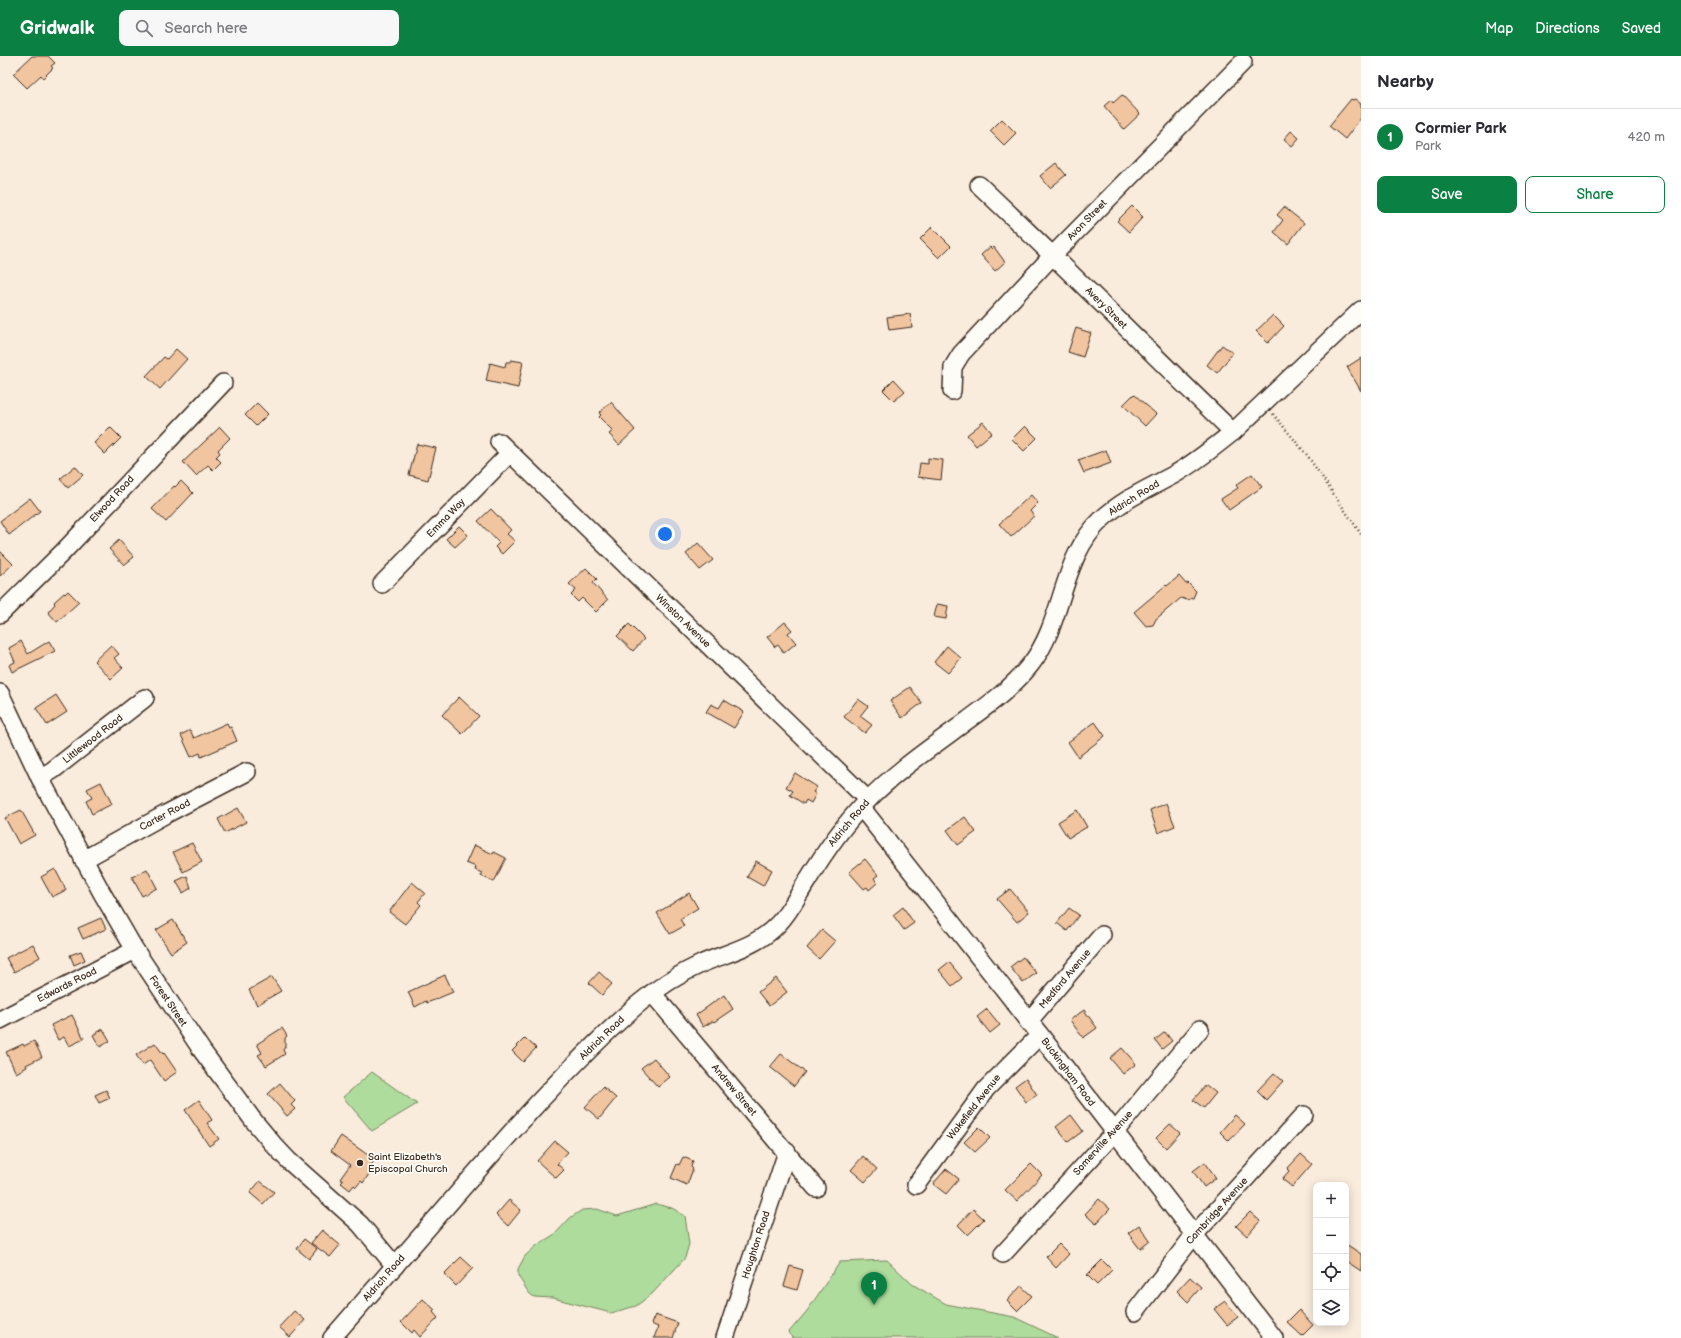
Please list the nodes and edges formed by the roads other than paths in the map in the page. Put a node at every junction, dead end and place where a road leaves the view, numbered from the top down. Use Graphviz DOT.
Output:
graph roads {
  1 [pos="1243,62"];
  2 [pos="979,185"];
  3 [pos="1053,255"];
  4 [pos="1361,310"];
  5 [pos="223,383"];
  6 [pos="952,391"];
  7 [pos="1233,432"];
  8 [pos="504,447"];
  9 [pos="382,584"];
  10 [pos="0,614"];
  11 [pos="0,693"];
  12 [pos="145,698"];
  13 [pos="247,772"];
  14 [pos="40,778"];
  15 [pos="864,804"];
  16 [pos="83,860"];
  17 [pos="1102,936"];
  18 [pos="134,950"];
  19 [pos="652,993"];
  20 [pos="2,1015"];
  21 [pos="1028,1022"];
  22 [pos="1200,1029"];
  23 [pos="1040,1035"];
  24 [pos="1304,1115"];
  25 [pos="1114,1133"];
  26 [pos="786,1152"];
  27 [pos="916,1185"];
  28 [pos="816,1188"];
  29 [pos="1194,1235"];
  30 [pos="1003,1254"];
  31 [pos="395,1266"];
  32 [pos="1135,1312"];
  33 [pos="332,1338"];
  34 [pos="725,1338"];
  35 [pos="1274,1338"];
  1 -- 3 [label="street, Avon Street"];
  2 -- 3 [label="street, Avery Street"];
  3 -- 6 [label="street, Avon Street"];
  3 -- 7 [label="street, Avery Street"];
  4 -- 7 [label="street, Aldrich Road"];
  5 -- 10 [label="street, Elwood Road"];
  7 -- 15 [label="street, Aldrich Road"];
  8 -- 9 [label="street, Emma Way"];
  8 -- 15 [label="street, Winston Avenue"];
  11 -- 14 [label="street, Forest Street"];
  12 -- 14 [label="street, Littlewood Road"];
  13 -- 16 [label="street, Carter Road"];
  14 -- 16 [label="street, Forest Street"];
  15 -- 19 [label="street, Aldrich Road"];
  15 -- 21 [label="street, Buckingham Road"];
  16 -- 18 [label="street, Forest Street"];
  17 -- 21 [label="street, Medford Avenue"];
  18 -- 20 [label="street, Edwards Road"];
  18 -- 31 [label="street, Forest Street"];
  19 -- 26 [label="street, Andrew Street"];
  19 -- 31 [label="street, Aldrich Road"];
  21 -- 23 [label="street, Buckingham Road"];
  22 -- 25 [label="street, Somerville Avenue"];
  23 -- 25 [label="street, Buckingham Road"];
  23 -- 27 [label="street, Wakefield Avenue"];
  24 -- 29 [label="street, Cambridge Avenue"];
  25 -- 29 [label="street, Buckingham Road"];
  25 -- 30 [label="street, Somerville Avenue"];
  26 -- 28 [label="street, Andrew Street"];
  26 -- 34 [label="street, Houghton Road"];
  29 -- 32 [label="street, Cambridge Avenue"];
  29 -- 35 [label="street, Buckingham Road"];
  31 -- 33 [label="street, Aldrich Road"];
}
